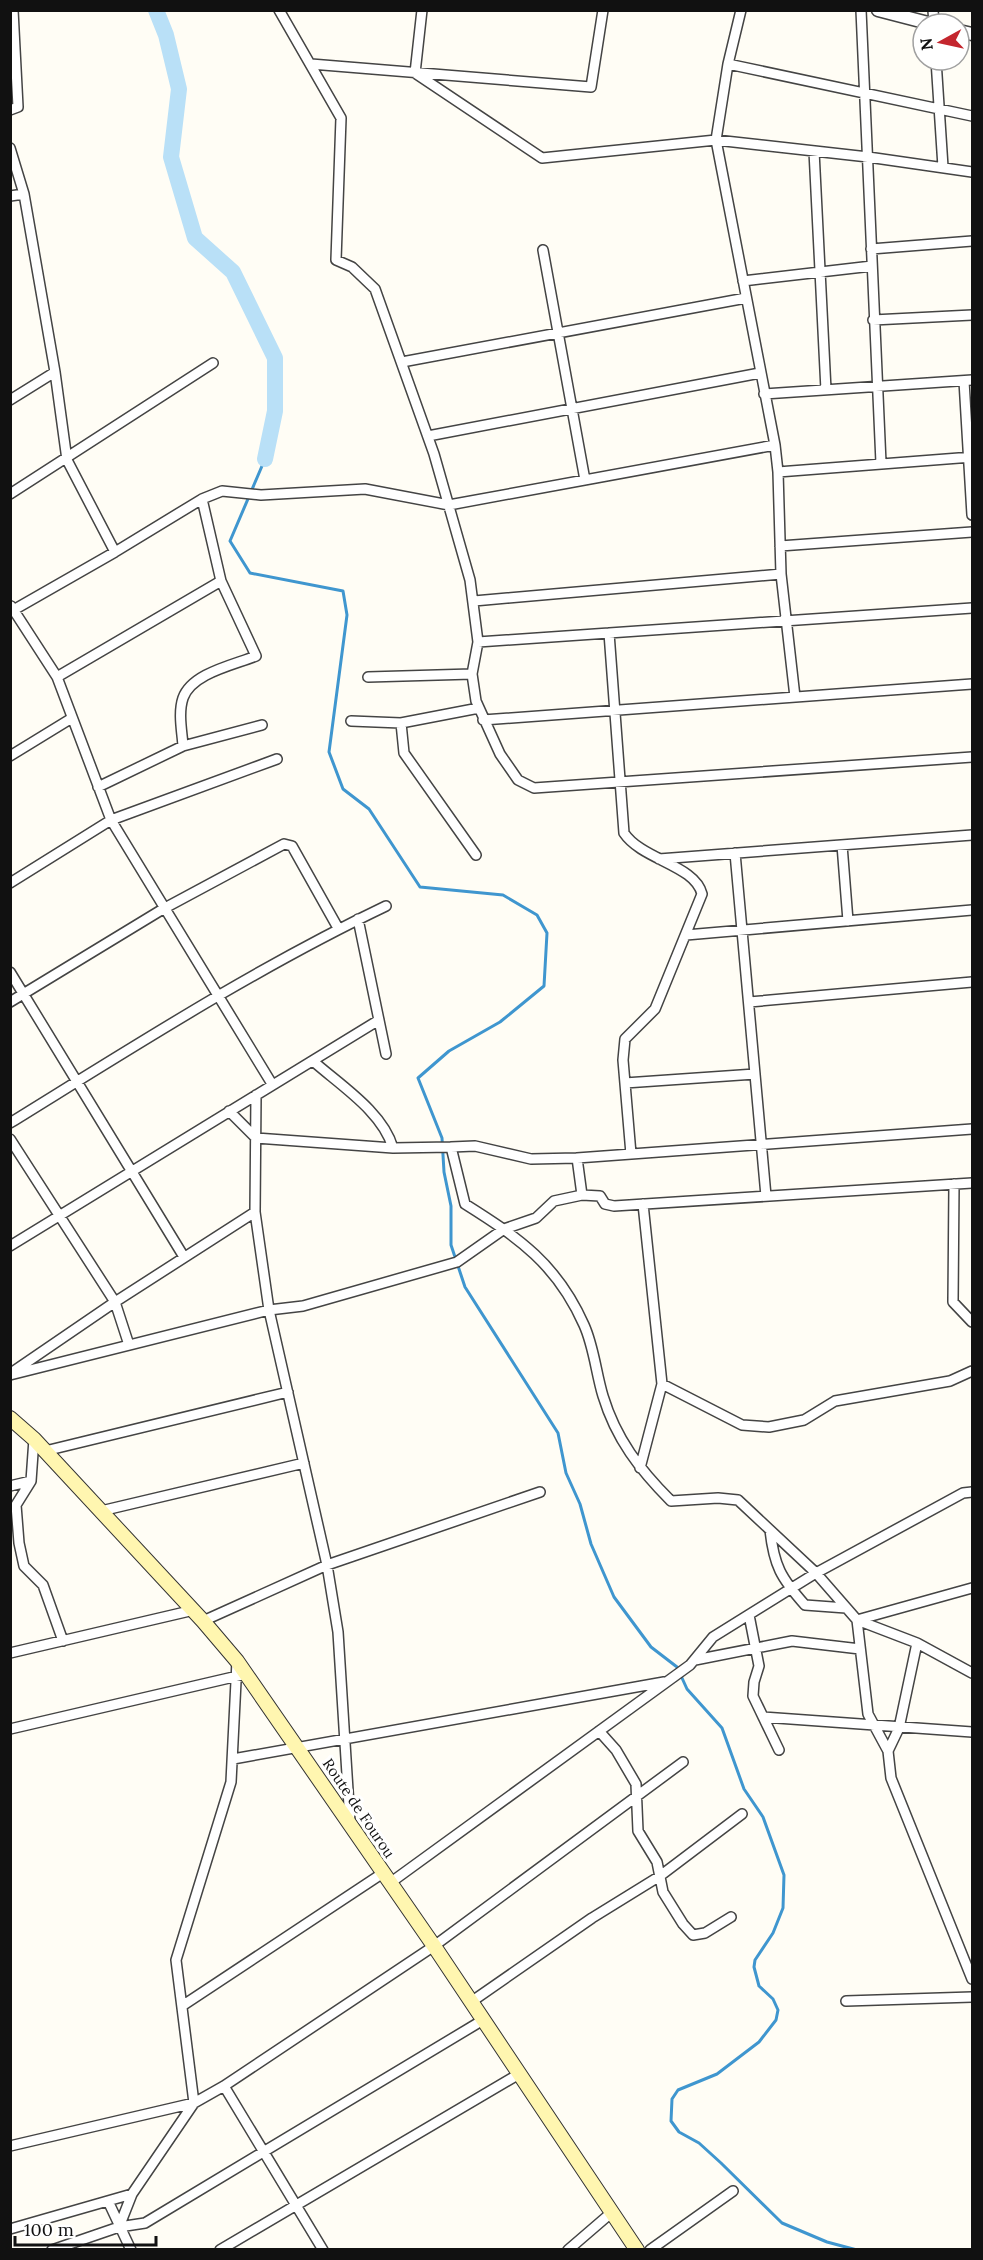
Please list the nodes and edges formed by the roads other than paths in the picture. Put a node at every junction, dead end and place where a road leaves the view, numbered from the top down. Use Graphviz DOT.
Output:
graph roads {
  1 [pos="13,10"];
  2 [pos="279,10"];
  3 [pos="422,10"];
  4 [pos="603,10"];
  5 [pos="741,10"];
  6 [pos="861,10"];
  7 [pos="878,10"];
  8 [pos="911,18"];
  9 [pos="310,64"];
  10 [pos="728,64"];
  11 [pos="937,72"];
  12 [pos="415,73"];
  13 [pos="865,93"];
  14 [pos="939,109"];
  15 [pos="10,110"];
  16 [pos="972,116"];
  17 [pos="716,140"];
  18 [pos="10,148"];
  19 [pos="814,151"];
  20 [pos="868,157"];
  21 [pos="943,167"];
  22 [pos="972,172"];
  23 [pos="24,194"];
  24 [pos="10,196"];
  25 [pos="972,241"];
  26 [pos="871,249"];
  27 [pos="543,250"];
  28 [pos="872,266"];
  29 [pos="820,272"];
  30 [pos="743,281"];
  31 [pos="746,298"];
  32 [pos="972,315"];
  33 [pos="873,320"];
  34 [pos="558,333"];
  35 [pos="213,363"];
  36 [pos="402,363"];
  37 [pos="55,372"];
  38 [pos="760,374"];
  39 [pos="968,381"];
  40 [pos="876,387"];
  41 [pos="826,390"];
  42 [pos="764,394"];
  43 [pos="10,400"];
  44 [pos="572,409"];
  45 [pos="428,436"];
  46 [pos="775,445"];
  47 [pos="971,457"];
  48 [pos="67,460"];
  49 [pos="881,463"];
  50 [pos="778,472"];
  51 [pos="585,480"];
  52 [pos="10,494"];
  53 [pos="202,499"];
  54 [pos="449,505"];
  55 [pos="972,515"];
  56 [pos="972,532"];
  57 [pos="780,546"];
  58 [pos="115,552"];
  59 [pos="781,574"];
  60 [pos="221,580"];
  61 [pos="474,601"];
  62 [pos="972,608"];
  63 [pos="11,610"];
  64 [pos="788,621"];
  65 [pos="609,633"];
  66 [pos="478,642"];
  67 [pos="472,674"];
  68 [pos="57,677"];
  69 [pos="368,677"];
  70 [pos="972,684"];
  71 [pos="795,697"];
  72 [pos="479,708"];
  73 [pos="615,710"];
  74 [pos="72,718"];
  75 [pos="483,720"];
  76 [pos="351,721"];
  77 [pos="401,723"];
  78 [pos="262,725"];
  79 [pos="183,746"];
  80 [pos="10,756"];
  81 [pos="972,757"];
  82 [pos="277,759"];
  83 [pos="620,782"];
  84 [pos="98,787"];
  85 [pos="111,820"];
  86 [pos="972,835"];
  87 [pos="842,845"];
  88 [pos="735,853"];
  89 [pos="476,855"];
  90 [pos="659,859"];
  91 [pos="10,883"];
  92 [pos="386,906"];
  93 [pos="163,909"];
  94 [pos="972,910"];
  95 [pos="358,919"];
  96 [pos="848,921"];
  97 [pos="338,928"];
  98 [pos="742,930"];
  99 [pos="686,935"];
  100 [pos="10,972"];
  101 [pos="972,982"];
  102 [pos="23,994"];
  103 [pos="219,996"];
  104 [pos="10,1002"];
  105 [pos="749,1002"];
  106 [pos="379,1020"];
  107 [pos="386,1054"];
  108 [pos="313,1061"];
  109 [pos="755,1074"];
  110 [pos="77,1082"];
  111 [pos="625,1083"];
  112 [pos="272,1084"];
  113 [pos="256,1095"];
  114 [pos="229,1111"];
  115 [pos="10,1123"];
  116 [pos="972,1129"];
  117 [pos="10,1138"];
  118 [pos="256,1138"];
  119 [pos="762,1144"];
  120 [pos="450,1147"];
  121 [pos="393,1148"];
  122 [pos="630,1154"];
  123 [pos="577,1158"];
  124 [pos="132,1170"];
  125 [pos="972,1183"];
  126 [pos="954,1184"];
  127 [pos="582,1195"];
  128 [pos="766,1196"];
  129 [pos="643,1204"];
  130 [pos="255,1212"];
  131 [pos="59,1215"];
  132 [pos="504,1229"];
  133 [pos="10,1246"];
  134 [pos="184,1257"];
  135 [pos="115,1302"];
  136 [pos="269,1311"];
  137 [pos="972,1322"];
  138 [pos="129,1345"];
  139 [pos="972,1371"];
  140 [pos="10,1374"];
  141 [pos="662,1384"];
  142 [pos="288,1392"];
  143 [pos="10,1418"];
  144 [pos="34,1439"];
  145 [pos="45,1451"];
  146 [pos="304,1463"];
  147 [pos="640,1468"];
  148 [pos="31,1481"];
  149 [pos="10,1486"];
  150 [pos="540,1492"];
  151 [pos="972,1492"];
  152 [pos="101,1510"];
  153 [pos="770,1530"];
  154 [pos="327,1565"];
  155 [pos="816,1573"];
  156 [pos="972,1588"];
  157 [pos="791,1589"];
  158 [pos="846,1608"];
  159 [pos="198,1615"];
  160 [pos="749,1615"];
  161 [pos="857,1620"];
  162 [pos="63,1641"];
  163 [pos="917,1643"];
  164 [pos="758,1648"];
  165 [pos="860,1649"];
  166 [pos="10,1653"];
  167 [pos="695,1660"];
  168 [pos="972,1673"];
  169 [pos="241,1675"];
  170 [pos="671,1679"];
  171 [pos="763,1717"];
  172 [pos="876,1726"];
  173 [pos="899,1728"];
  174 [pos="10,1729"];
  175 [pos="599,1731"];
  176 [pos="972,1732"];
  177 [pos="345,1739"];
  178 [pos="298,1747"];
  179 [pos="780,1750"];
  180 [pos="888,1751"];
  181 [pos="232,1759"];
  182 [pos="683,1762"];
  183 [pos="638,1796"];
  184 [pos="742,1814"];
  185 [pos="350,1825"];
  186 [pos="660,1876"];
  187 [pos="386,1878"];
  188 [pos="731,1917"];
  189 [pos="434,1946"];
  190 [pos="972,1979"];
  191 [pos="972,1997"];
  192 [pos="846,2001"];
  193 [pos="471,2002"];
  194 [pos="182,2006"];
  195 [pos="483,2020"];
  196 [pos="519,2074"];
  197 [pos="224,2086"];
  198 [pos="194,2103"];
  199 [pos="10,2145"];
  200 [pos="264,2152"];
  201 [pos="733,2191"];
  202 [pos="132,2194"];
  203 [pos="108,2201"];
  204 [pos="296,2205"];
  205 [pos="611,2213"];
  206 [pos="119,2227"];
  207 [pos="10,2229"];
  208 [pos="52,2250"];
  209 [pos="131,2250"];
  210 [pos="220,2250"];
  211 [pos="323,2250"];
  212 [pos="568,2250"];
  213 [pos="637,2250"];
  214 [pos="650,2250"];
  1 -- 15 [label="street"];
  2 -- 9 [label="street"];
  3 -- 12 [label="street"];
  4 -- 12 [label="street"];
  5 -- 10 [label="street"];
  6 -- 13 [label="street"];
  7 -- 8 [label="street"];
  9 -- 12 [label="street"];
  9 -- 36 [label="street"];
  10 -- 13 [label="street"];
  10 -- 17 [label="street"];
  11 -- 14 [label="street"];
  12 -- 17 [label="street"];
  13 -- 14 [label="street"];
  13 -- 20 [label="street"];
  14 -- 16 [label="street"];
  14 -- 21 [label="street"];
  17 -- 19 [label="street"];
  17 -- 30 [label="street"];
  18 -- 23 [label="street"];
  19 -- 20 [label="street"];
  19 -- 29 [label="street"];
  20 -- 21 [label="street"];
  20 -- 26 [label="street"];
  21 -- 22 [label="street"];
  23 -- 24 [label="street"];
  23 -- 37 [label="street"];
  25 -- 26 [label="street"];
  26 -- 28 [label="street"];
  27 -- 34 [label="street"];
  28 -- 29 [label="street"];
  28 -- 33 [label="street"];
  29 -- 30 [label="street"];
  29 -- 41 [label="street"];
  30 -- 31 [label="street"];
  31 -- 34 [label="street"];
  31 -- 38 [label="street"];
  32 -- 33 [label="street"];
  33 -- 40 [label="street"];
  34 -- 36 [label="street"];
  34 -- 44 [label="street"];
  35 -- 48 [label="street"];
  36 -- 45 [label="street"];
  37 -- 43 [label="street"];
  37 -- 48 [label="street"];
  38 -- 42 [label="street"];
  38 -- 44 [label="street"];
  39 -- 40 [label="street"];
  39 -- 47 [label="street"];
  40 -- 41 [label="street"];
  40 -- 49 [label="street"];
  41 -- 42 [label="street"];
  42 -- 46 [label="street"];
  44 -- 45 [label="street"];
  44 -- 51 [label="street"];
  45 -- 54 [label="street"];
  46 -- 50 [label="street"];
  46 -- 51 [label="street"];
  47 -- 49 [label="street"];
  47 -- 55 [label="street"];
  48 -- 52 [label="street"];
  48 -- 58 [label="street"];
  49 -- 50 [label="street"];
  50 -- 57 [label="street"];
  51 -- 54 [label="street"];
  53 -- 54 [label="street"];
  53 -- 58 [label="street"];
  53 -- 60 [label="street"];
  54 -- 61 [label="street"];
  56 -- 57 [label="street"];
  57 -- 59 [label="street"];
  58 -- 63 [label="street"];
  59 -- 61 [label="street"];
  59 -- 64 [label="street"];
  60 -- 68 [label="street"];
  60 -- 79 [label="street"];
  61 -- 66 [label="street"];
  62 -- 64 [label="street"];
  63 -- 68 [label="street"];
  64 -- 65 [label="street"];
  64 -- 71 [label="street"];
  65 -- 66 [label="street"];
  65 -- 73 [label="street"];
  66 -- 67 [label="street"];
  67 -- 69 [label="street"];
  67 -- 72 [label="street"];
  68 -- 74 [label="street"];
  70 -- 71 [label="street"];
  71 -- 73 [label="street"];
  72 -- 75 [label="street"];
  72 -- 77 [label="street"];
  73 -- 75 [label="street"];
  73 -- 83 [label="street"];
  74 -- 80 [label="street"];
  74 -- 84 [label="street"];
  75 -- 83 [label="street"];
  76 -- 77 [label="street"];
  77 -- 89 [label="street"];
  78 -- 79 [label="street"];
  79 -- 84 [label="street"];
  81 -- 83 [label="street"];
  82 -- 85 [label="street"];
  83 -- 90 [label="street"];
  84 -- 85 [label="street"];
  85 -- 91 [label="street"];
  85 -- 93 [label="street"];
  86 -- 87 [label="street"];
  87 -- 88 [label="street"];
  87 -- 96 [label="street"];
  88 -- 90 [label="street"];
  88 -- 98 [label="street"];
  90 -- 99 [label="street"];
  92 -- 95 [label="street"];
  93 -- 97 [label="street"];
  93 -- 102 [label="street"];
  93 -- 103 [label="street"];
  94 -- 96 [label="street"];
  95 -- 97 [label="street"];
  95 -- 106 [label="street"];
  96 -- 98 [label="street"];
  97 -- 103 [label="street"];
  98 -- 99 [label="street"];
  98 -- 105 [label="street"];
  99 -- 111 [label="street"];
  100 -- 102 [label="street"];
  101 -- 105 [label="street"];
  102 -- 104 [label="street"];
  102 -- 110 [label="street"];
  103 -- 110 [label="street"];
  103 -- 112 [label="street"];
  105 -- 109 [label="street"];
  106 -- 107 [label="street"];
  106 -- 108 [label="street"];
  108 -- 112 [label="street"];
  108 -- 121 [label="street"];
  109 -- 111 [label="street"];
  109 -- 119 [label="street"];
  110 -- 115 [label="street"];
  110 -- 124 [label="street"];
  111 -- 122 [label="street"];
  112 -- 113 [label="street"];
  113 -- 114 [label="street"];
  113 -- 118 [label="street"];
  114 -- 118 [label="street"];
  114 -- 124 [label="street"];
  116 -- 119 [label="street"];
  117 -- 131 [label="street"];
  118 -- 121 [label="street"];
  118 -- 130 [label="street"];
  119 -- 122 [label="street"];
  119 -- 128 [label="street"];
  120 -- 121 [label="street"];
  120 -- 123 [label="street"];
  120 -- 132 [label="street"];
  122 -- 123 [label="street"];
  123 -- 127 [label="street"];
  124 -- 131 [label="street"];
  124 -- 134 [label="street"];
  125 -- 126 [label="street"];
  126 -- 128 [label="street"];
  126 -- 137 [label="street"];
  127 -- 129 [label="street"];
  127 -- 132 [label="street"];
  128 -- 129 [label="street"];
  129 -- 141 [label="street"];
  130 -- 134 [label="street"];
  130 -- 136 [label="street"];
  131 -- 133 [label="street"];
  131 -- 135 [label="street"];
  132 -- 136 [label="street"];
  132 -- 147 [label="street"];
  134 -- 135 [label="street"];
  135 -- 138 [label="street"];
  135 -- 140 [label="street"];
  136 -- 138 [label="street"];
  136 -- 142 [label="street"];
  138 -- 140 [label="street"];
  139 -- 141 [label="street"];
  141 -- 147 [label="street"];
  142 -- 145 [label="street"];
  142 -- 146 [label="street"];
  143 -- 144 [label="main road, Route de Fourou"];
  144 -- 145 [label="main road, Route de Fourou"];
  144 -- 148 [label="street"];
  145 -- 152 [label="main road, Route de Fourou"];
  146 -- 152 [label="street"];
  146 -- 154 [label="street"];
  147 -- 153 [label="street"];
  148 -- 149 [label="street"];
  148 -- 162 [label="street"];
  150 -- 154 [label="street"];
  151 -- 155 [label="street"];
  152 -- 159 [label="main road, Route de Fourou"];
  153 -- 155 [label="street"];
  153 -- 157 [label="street"];
  154 -- 159 [label="street"];
  154 -- 177 [label="street"];
  155 -- 157 [label="street"];
  155 -- 158 [label="street"];
  156 -- 161 [label="street"];
  157 -- 158 [label="street"];
  157 -- 160 [label="street"];
  158 -- 161 [label="street"];
  159 -- 162 [label="street"];
  159 -- 169 [label="main road, Route de Fourou"];
  160 -- 164 [label="street"];
  160 -- 167 [label="street"];
  161 -- 163 [label="street"];
  161 -- 165 [label="street"];
  162 -- 166 [label="street"];
  163 -- 168 [label="street"];
  163 -- 173 [label="street"];
  164 -- 165 [label="street"];
  164 -- 167 [label="street"];
  164 -- 171 [label="street"];
  165 -- 172 [label="street"];
  167 -- 170 [label="street"];
  169 -- 174 [label="street"];
  169 -- 178 [label="main road, Route de Fourou"];
  169 -- 181 [label="street"];
  170 -- 175 [label="street"];
  170 -- 177 [label="street"];
  171 -- 172 [label="street"];
  171 -- 179 [label="street"];
  172 -- 173 [label="street"];
  172 -- 180 [label="street"];
  173 -- 176 [label="street"];
  173 -- 180 [label="street"];
  175 -- 183 [label="street"];
  175 -- 187 [label="street"];
  177 -- 178 [label="street"];
  177 -- 185 [label="street"];
  178 -- 181 [label="street"];
  178 -- 185 [label="main road, Route de Fourou"];
  180 -- 190 [label="street"];
  181 -- 194 [label="street"];
  182 -- 183 [label="street"];
  183 -- 186 [label="street"];
  183 -- 189 [label="street"];
  184 -- 186 [label="street"];
  185 -- 187 [label="main road, Route de Fourou"];
  186 -- 188 [label="street"];
  186 -- 193 [label="street"];
  187 -- 189 [label="main road, Route de Fourou"];
  187 -- 194 [label="street"];
  189 -- 193 [label="main road, Route de Fourou"];
  189 -- 197 [label="street"];
  191 -- 192 [label="street"];
  193 -- 195 [label="main road, Route de Fourou"];
  194 -- 198 [label="street"];
  195 -- 196 [label="main road, Route de Fourou"];
  195 -- 200 [label="street"];
  196 -- 204 [label="street"];
  196 -- 205 [label="main road, Route de Fourou"];
  197 -- 198 [label="street"];
  197 -- 200 [label="street"];
  198 -- 199 [label="street"];
  198 -- 202 [label="street"];
  200 -- 204 [label="street"];
  200 -- 206 [label="street"];
  201 -- 214 [label="street"];
  202 -- 203 [label="street"];
  202 -- 206 [label="street"];
  203 -- 206 [label="street"];
  203 -- 207 [label="street"];
  204 -- 210 [label="street"];
  204 -- 211 [label="street"];
  205 -- 212 [label="street"];
  205 -- 213 [label="main road, Route de Fourou"];
  206 -- 208 [label="street"];
  206 -- 209 [label="street"];
}
